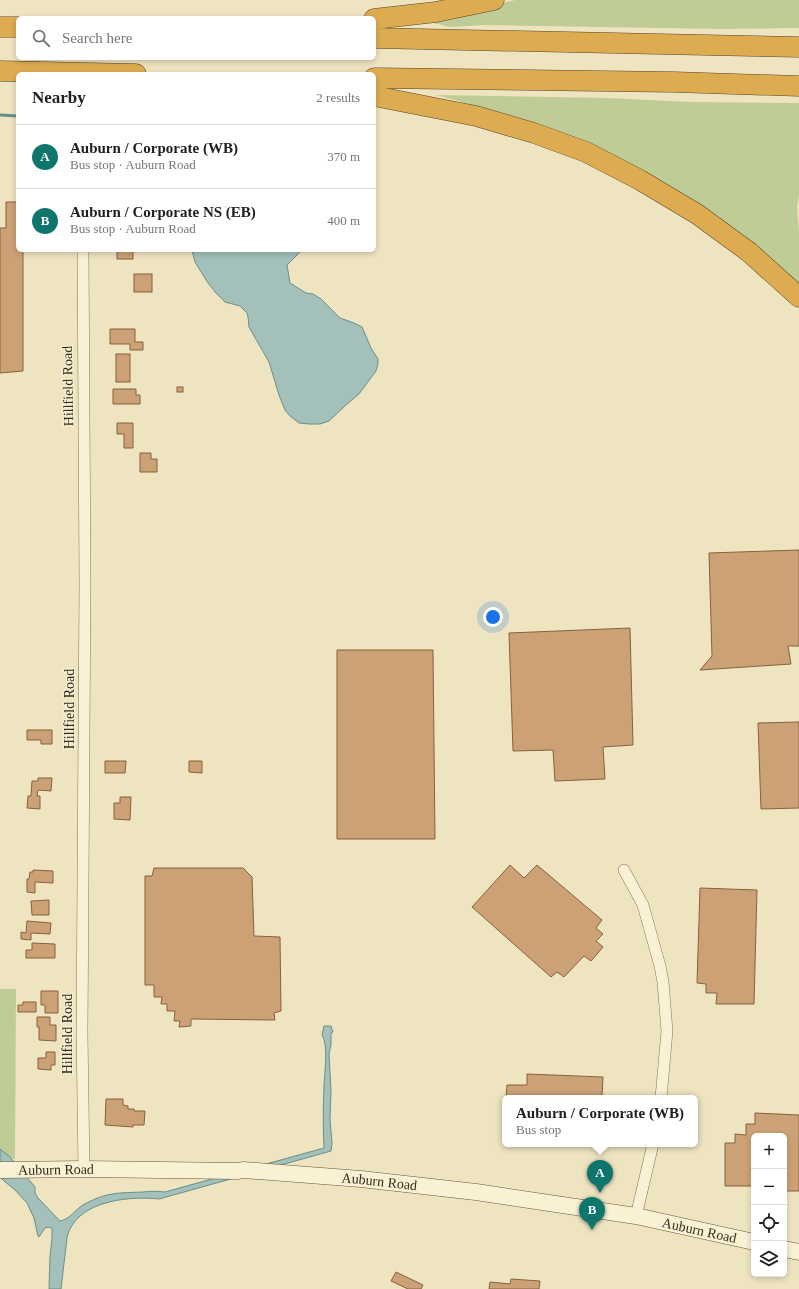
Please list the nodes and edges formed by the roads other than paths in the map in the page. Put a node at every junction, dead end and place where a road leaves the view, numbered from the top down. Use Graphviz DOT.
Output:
graph roads {
  1 [pos="494,0"];
  2 [pos="376,19"];
  3 [pos="0,27"];
  4 [pos="16,27"];
  5 [pos="376,38"];
  6 [pos="799,47"];
  7 [pos="0,71"];
  8 [pos="25,72"];
  9 [pos="376,78"];
  10 [pos="799,86"];
  11 [pos="376,96"];
  12 [pos="83,252"];
  13 [pos="799,297"];
  14 [pos="624,870"];
  15 [pos="661,1095"];
  16 [pos="652,1147"];
  17 [pos="84,1169"];
  18 [pos="0,1170"];
  19 [pos="636,1216"];
  20 [pos="751,1241"];
  21 [pos="787,1250"];
  22 [pos="799,1252"];
  1 -- 2 [label="highway"];
  3 -- 4 [label="highway"];
  5 -- 6 [label="highway"];
  7 -- 8 [label="highway"];
  9 -- 10 [label="highway"];
  11 -- 13 [label="highway"];
  12 -- 17 [label="street, Hillfield Road"];
  14 -- 15 [label="street"];
  16 -- 19 [label="street"];
  17 -- 18 [label="main road, Auburn Road"];
  17 -- 19 [label="main road, Auburn Road"];
  19 -- 20 [label="main road, Auburn Road"];
  21 -- 22 [label="main road"];
}
